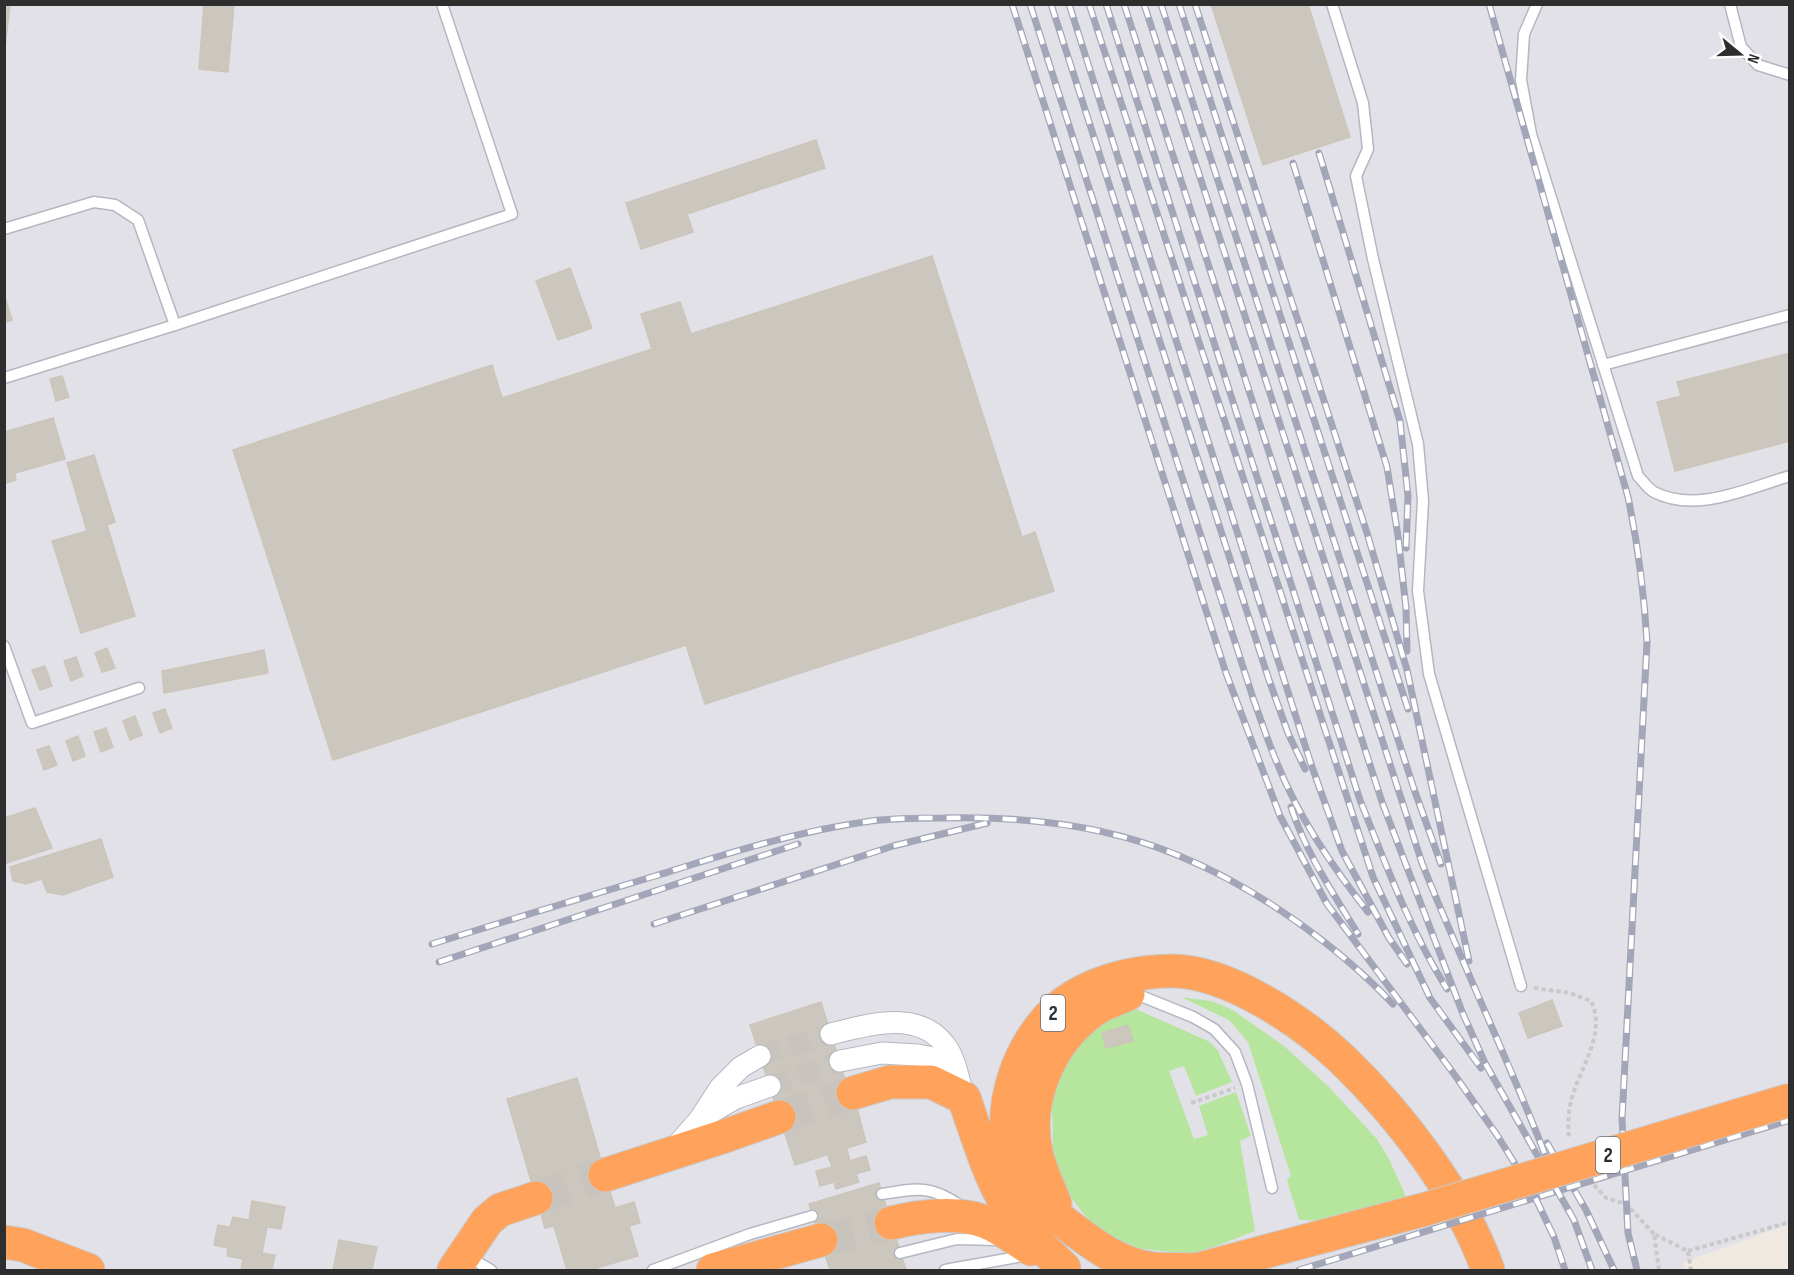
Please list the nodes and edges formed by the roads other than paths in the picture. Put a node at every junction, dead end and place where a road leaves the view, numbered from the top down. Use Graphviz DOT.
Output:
graph roads {
  1 [pos="442,4"];
  2 [pos="1332,4"];
  3 [pos="1537,4"];
  4 [pos="1730,4"];
  5 [pos="1790,75"];
  6 [pos="4,229"];
  7 [pos="1790,315"];
  8 [pos="175,325"];
  9 [pos="1603,365"];
  10 [pos="4,378"];
  11 [pos="1790,476"];
  12 [pos="4,646"];
  13 [pos="139,688"];
  14 [pos="1521,986"];
  15 [pos="1131,992"];
  16 [pos="1272,1008"];
  17 [pos="831,1034"];
  18 [pos="760,1056"];
  19 [pos="840,1061"];
  20 [pos="953,1062"];
  21 [pos="770,1086"];
  22 [pos="853,1093"];
  23 [pos="964,1098"];
  24 [pos="1790,1100"];
  25 [pos="779,1117"];
  26 [pos="700,1119"];
  27 [pos="670,1154"];
  28 [pos="605,1175"];
  29 [pos="1272,1188"];
  30 [pos="536,1198"];
  31 [pos="1060,1219"];
  32 [pos="891,1223"];
  33 [pos="816,1228"];
  34 [pos="11,1238"];
  35 [pos="1049,1259"];
  36 [pos="1484,1264"];
  37 [pos="470,1265"];
  38 [pos="88,1270"];
  39 [pos="653,1270"];
  40 [pos="713,1270"];
  41 [pos="945,1270"];
  42 [pos="1197,1270"];
  1 -- 8 [label="lane"];
  2 -- 14 [label="lane"];
  3 -- 9 [label="lane"];
  4 -- 5 [label="lane"];
  6 -- 8 [label="lane"];
  7 -- 9 [label="lane"];
  8 -- 10 [label="lane"];
  9 -- 11 [label="lane"];
  12 -- 13 [label="lane"];
  15 -- 16 [label="highway, 2"];
  15 -- 29 [label="lane"];
  15 -- 31 [label="highway, 2"];
  16 -- 31 [label="highway, 2"];
  16 -- 36 [label="highway, 2"];
  17 -- 20 [label="street"];
  18 -- 26 [label="street"];
  19 -- 20 [label="street"];
  20 -- 23 [label="street"];
  21 -- 26 [label="street"];
  22 -- 23 [label="highway"];
  23 -- 35 [label="highway"];
  24 -- 42 [label="highway, 2, bridge"];
  25 -- 27 [label="highway"];
  26 -- 27 [label="street"];
  27 -- 28 [label="highway"];
  30 -- 37 [label="highway"];
  31 -- 42 [label="highway, 2"];
  32 -- 35 [label="lane"];
  32 -- 35 [label="highway"];
  33 -- 39 [label="lane"];
  33 -- 40 [label="highway"];
  34 -- 38 [label="highway"];
  35 -- 41 [label="lane"];
}
